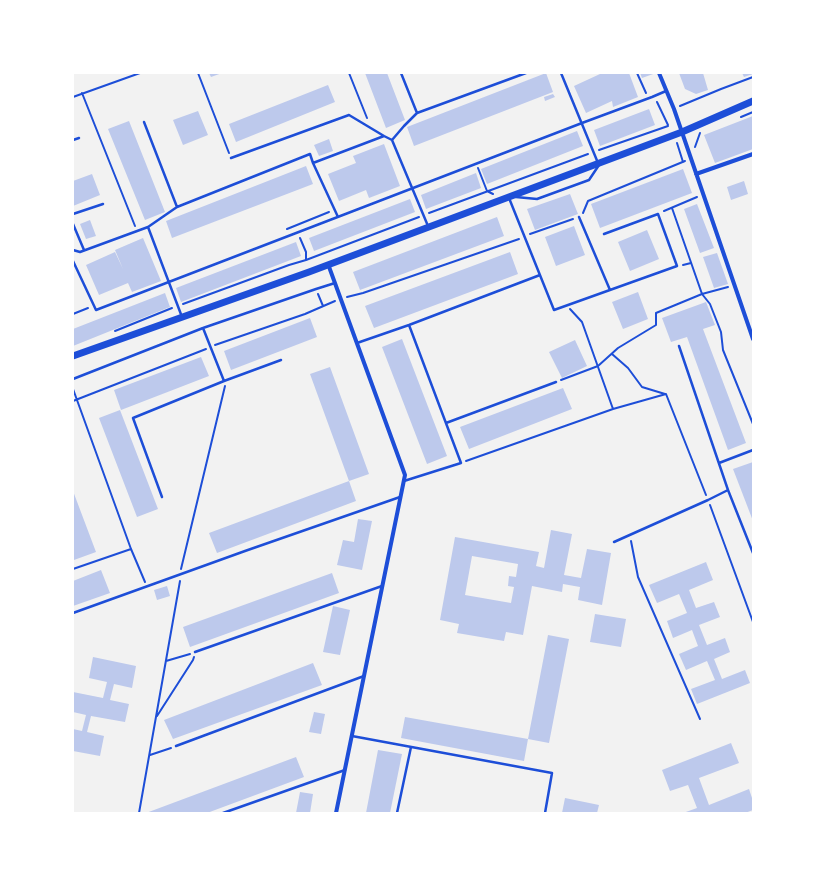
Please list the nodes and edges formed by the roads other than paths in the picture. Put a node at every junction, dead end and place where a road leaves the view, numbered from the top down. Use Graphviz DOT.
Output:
graph roads {
  1 [pos="401,73"];
  2 [pos="526,73"];
  3 [pos="562,73"];
  4 [pos="660,73"];
  5 [pos="666,91"];
  6 [pos="753,101"];
  7 [pos="417,113"];
  8 [pos="144,122"];
  9 [pos="582,123"];
  10 [pos="682,132"];
  11 [pos="384,136"];
  12 [pos="79,138"];
  13 [pos="73,140"];
  14 [pos="392,140"];
  15 [pos="753,154"];
  16 [pos="231,158"];
  17 [pos="600,162"];
  18 [pos="313,163"];
  19 [pos="696,174"];
  20 [pos="412,189"];
  21 [pos="509,196"];
  22 [pos="103,204"];
  23 [pos="177,207"];
  24 [pos="73,214"];
  25 [pos="338,217"];
  26 [pos="580,217"];
  27 [pos="73,224"];
  28 [pos="428,226"];
  29 [pos="148,227"];
  30 [pos="604,234"];
  31 [pos="73,250"];
  32 [pos="84,250"];
  33 [pos="73,261"];
  34 [pos="328,264"];
  35 [pos="540,274"];
  36 [pos="169,282"];
  37 [pos="335,283"];
  38 [pos="610,290"];
  39 [pos="182,317"];
  40 [pos="409,325"];
  41 [pos="203,328"];
  42 [pos="753,338"];
  43 [pos="357,343"];
  44 [pos="679,346"];
  45 [pos="73,356"];
  46 [pos="281,360"];
  47 [pos="73,379"];
  48 [pos="224,381"];
  49 [pos="556,382"];
  50 [pos="446,423"];
  51 [pos="753,450"];
  52 [pos="719,463"];
  53 [pos="403,481"];
  54 [pos="728,490"];
  55 [pos="162,497"];
  56 [pos="400,497"];
  57 [pos="614,542"];
  58 [pos="753,553"];
  59 [pos="382,586"];
  60 [pos="73,613"];
  61 [pos="195,652"];
  62 [pos="364,676"];
  63 [pos="352,736"];
  64 [pos="176,746"];
  65 [pos="410,747"];
  66 [pos="345,770"];
  67 [pos="223,813"];
  68 [pos="336,813"];
  69 [pos="397,813"];
  70 [pos="545,813"];
  1 -- 7 [label="lane"];
  2 -- 7 [label="lane"];
  3 -- 9 [label="lane"];
  4 -- 5 [label="street"];
  5 -- 9 [label="lane"];
  5 -- 10 [label="street"];
  6 -- 10 [label="main road"];
  7 -- 14 [label="lane"];
  8 -- 23 [label="lane"];
  9 -- 17 [label="lane"];
  9 -- 20 [label="lane"];
  10 -- 17 [label="main road"];
  10 -- 19 [label="street"];
  11 -- 14 [label="lane"];
  11 -- 16 [label="lane"];
  11 -- 18 [label="lane"];
  12 -- 13 [label="lane"];
  14 -- 20 [label="lane"];
  15 -- 19 [label="street"];
  17 -- 21 [label="main road"];
  17 -- 21 [label="lane"];
  18 -- 23 [label="lane"];
  18 -- 25 [label="lane"];
  19 -- 42 [label="street"];
  20 -- 25 [label="lane"];
  20 -- 28 [label="lane"];
  21 -- 28 [label="main road"];
  21 -- 35 [label="lane"];
  22 -- 24 [label="lane"];
  23 -- 29 [label="lane"];
  25 -- 36 [label="lane"];
  26 -- 38 [label="lane"];
  27 -- 32 [label="lane"];
  28 -- 34 [label="main road"];
  29 -- 32 [label="lane"];
  29 -- 36 [label="lane"];
  30 -- 38 [label="lane"];
  31 -- 32 [label="lane"];
  33 -- 36 [label="lane"];
  34 -- 37 [label="street"];
  34 -- 39 [label="main road"];
  35 -- 38 [label="lane"];
  35 -- 40 [label="lane"];
  36 -- 39 [label="lane"];
  37 -- 41 [label="lane"];
  37 -- 43 [label="street"];
  39 -- 45 [label="main road"];
  40 -- 43 [label="lane"];
  40 -- 50 [label="lane"];
  41 -- 47 [label="lane"];
  41 -- 48 [label="lane"];
  43 -- 53 [label="street"];
  44 -- 52 [label="lane"];
  46 -- 48 [label="lane"];
  48 -- 55 [label="lane"];
  49 -- 50 [label="lane"];
  50 -- 53 [label="lane"];
  51 -- 52 [label="lane"];
  52 -- 54 [label="lane"];
  53 -- 56 [label="street"];
  54 -- 57 [label="lane"];
  54 -- 58 [label="lane"];
  56 -- 59 [label="street"];
  56 -- 60 [label="lane"];
  59 -- 61 [label="lane"];
  59 -- 62 [label="street"];
  62 -- 63 [label="street"];
  62 -- 64 [label="lane"];
  63 -- 65 [label="lane"];
  63 -- 66 [label="street"];
  65 -- 69 [label="lane"];
  65 -- 70 [label="lane"];
  66 -- 67 [label="lane"];
  66 -- 68 [label="street"];
}
